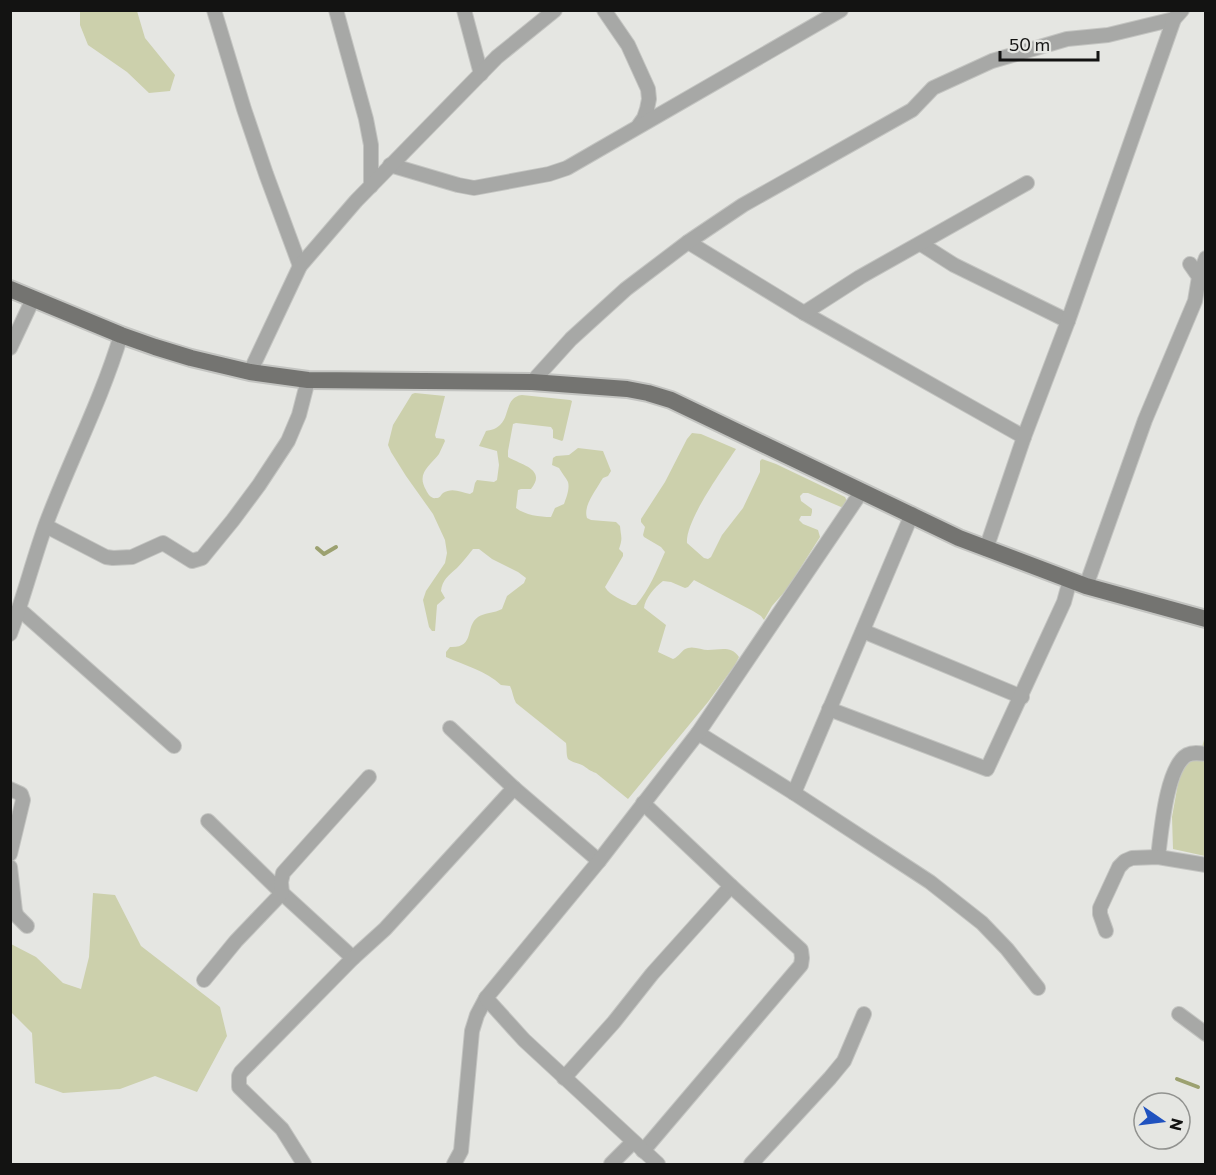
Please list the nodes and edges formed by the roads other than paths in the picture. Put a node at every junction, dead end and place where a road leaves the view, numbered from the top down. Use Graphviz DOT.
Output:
graph roads {
  1 [pos="214,10"];
  2 [pos="336,10"];
  3 [pos="464,10"];
  4 [pos="555,10"];
  5 [pos="604,10"];
  6 [pos="841,10"];
  7 [pos="1178,15"];
  8 [pos="481,74"];
  9 [pos="638,127"];
  10 [pos="390,165"];
  11 [pos="1027,183"];
  12 [pos="371,186"];
  13 [pos="688,242"];
  14 [pos="921,244"];
  15 [pos="1206,258"];
  16 [pos="1190,264"];
  17 [pos="300,266"];
  18 [pos="1199,277"];
  19 [pos="10,289"];
  20 [pos="33,299"];
  21 [pos="804,313"];
  22 [pos="1068,321"];
  23 [pos="121,335"];
  24 [pos="10,348"];
  25 [pos="250,372"];
  26 [pos="308,380"];
  27 [pos="531,382"];
  28 [pos="1024,436"];
  29 [pos="862,491"];
  30 [pos="912,514"];
  31 [pos="45,526"];
  32 [pos="986,549"];
  33 [pos="1078,583"];
  34 [pos="20,609"];
  35 [pos="1206,619"];
  36 [pos="863,631"];
  37 [pos="10,634"];
  38 [pos="1022,697"];
  39 [pos="830,708"];
  40 [pos="450,728"];
  41 [pos="698,733"];
  42 [pos="174,746"];
  43 [pos="1206,754"];
  44 [pos="369,777"];
  45 [pos="514,788"];
  46 [pos="10,789"];
  47 [pos="794,793"];
  48 [pos="643,803"];
  49 [pos="208,821"];
  50 [pos="10,854"];
  51 [pos="1158,857"];
  52 [pos="599,861"];
  53 [pos="1206,864"];
  54 [pos="10,867"];
  55 [pos="730,886"];
  56 [pos="282,893"];
  57 [pos="27,926"];
  58 [pos="1106,931"];
  59 [pos="353,958"];
  60 [pos="204,980"];
  61 [pos="1038,988"];
  62 [pos="486,998"];
  63 [pos="864,1014"];
  64 [pos="1179,1014"];
  65 [pos="1206,1034"];
  66 [pos="564,1078"];
  67 [pos="638,1146"];
  68 [pos="304,1164"];
  69 [pos="454,1164"];
  70 [pos="611,1164"];
  71 [pos="658,1164"];
  72 [pos="751,1164"];
  1 -- 17 [label="street"];
  2 -- 12 [label="street"];
  3 -- 8 [label="street"];
  4 -- 8 [label="street"];
  5 -- 9 [label="street"];
  6 -- 9 [label="street"];
  7 -- 13 [label="street"];
  7 -- 22 [label="street"];
  8 -- 10 [label="street"];
  9 -- 10 [label="street"];
  10 -- 12 [label="street"];
  11 -- 14 [label="street"];
  12 -- 17 [label="street"];
  13 -- 21 [label="street"];
  13 -- 27 [label="street"];
  14 -- 21 [label="street"];
  14 -- 22 [label="street"];
  15 -- 18 [label="street"];
  16 -- 18 [label="street"];
  17 -- 25 [label="street"];
  18 -- 33 [label="street"];
  19 -- 20 [label="main road"];
  20 -- 23 [label="main road"];
  20 -- 24 [label="street"];
  21 -- 28 [label="street"];
  22 -- 28 [label="street"];
  23 -- 25 [label="main road"];
  23 -- 31 [label="street"];
  25 -- 26 [label="main road"];
  26 -- 27 [label="main road"];
  26 -- 31 [label="street"];
  27 -- 29 [label="main road"];
  28 -- 32 [label="street"];
  29 -- 30 [label="main road"];
  29 -- 41 [label="street"];
  30 -- 32 [label="main road"];
  30 -- 36 [label="street"];
  31 -- 34 [label="street"];
  32 -- 33 [label="main road"];
  33 -- 35 [label="main road"];
  33 -- 38 [label="street"];
  34 -- 37 [label="street"];
  34 -- 42 [label="street"];
  36 -- 38 [label="street"];
  36 -- 39 [label="street"];
  38 -- 39 [label="street"];
  39 -- 47 [label="street"];
  40 -- 45 [label="street"];
  41 -- 47 [label="street"];
  41 -- 48 [label="street"];
  43 -- 51 [label="street"];
  44 -- 56 [label="street"];
  45 -- 52 [label="street"];
  45 -- 59 [label="street"];
  46 -- 50 [label="street"];
  47 -- 61 [label="street"];
  48 -- 52 [label="street"];
  48 -- 55 [label="street"];
  49 -- 56 [label="street"];
  51 -- 53 [label="street"];
  51 -- 58 [label="street"];
  52 -- 62 [label="street"];
  54 -- 57 [label="street"];
  55 -- 66 [label="street"];
  55 -- 67 [label="street"];
  56 -- 59 [label="street"];
  56 -- 60 [label="street"];
  59 -- 68 [label="street"];
  62 -- 66 [label="street"];
  62 -- 69 [label="street"];
  63 -- 72 [label="street"];
  64 -- 65 [label="street"];
  66 -- 67 [label="street"];
  67 -- 70 [label="street"];
  67 -- 71 [label="street"];
}
